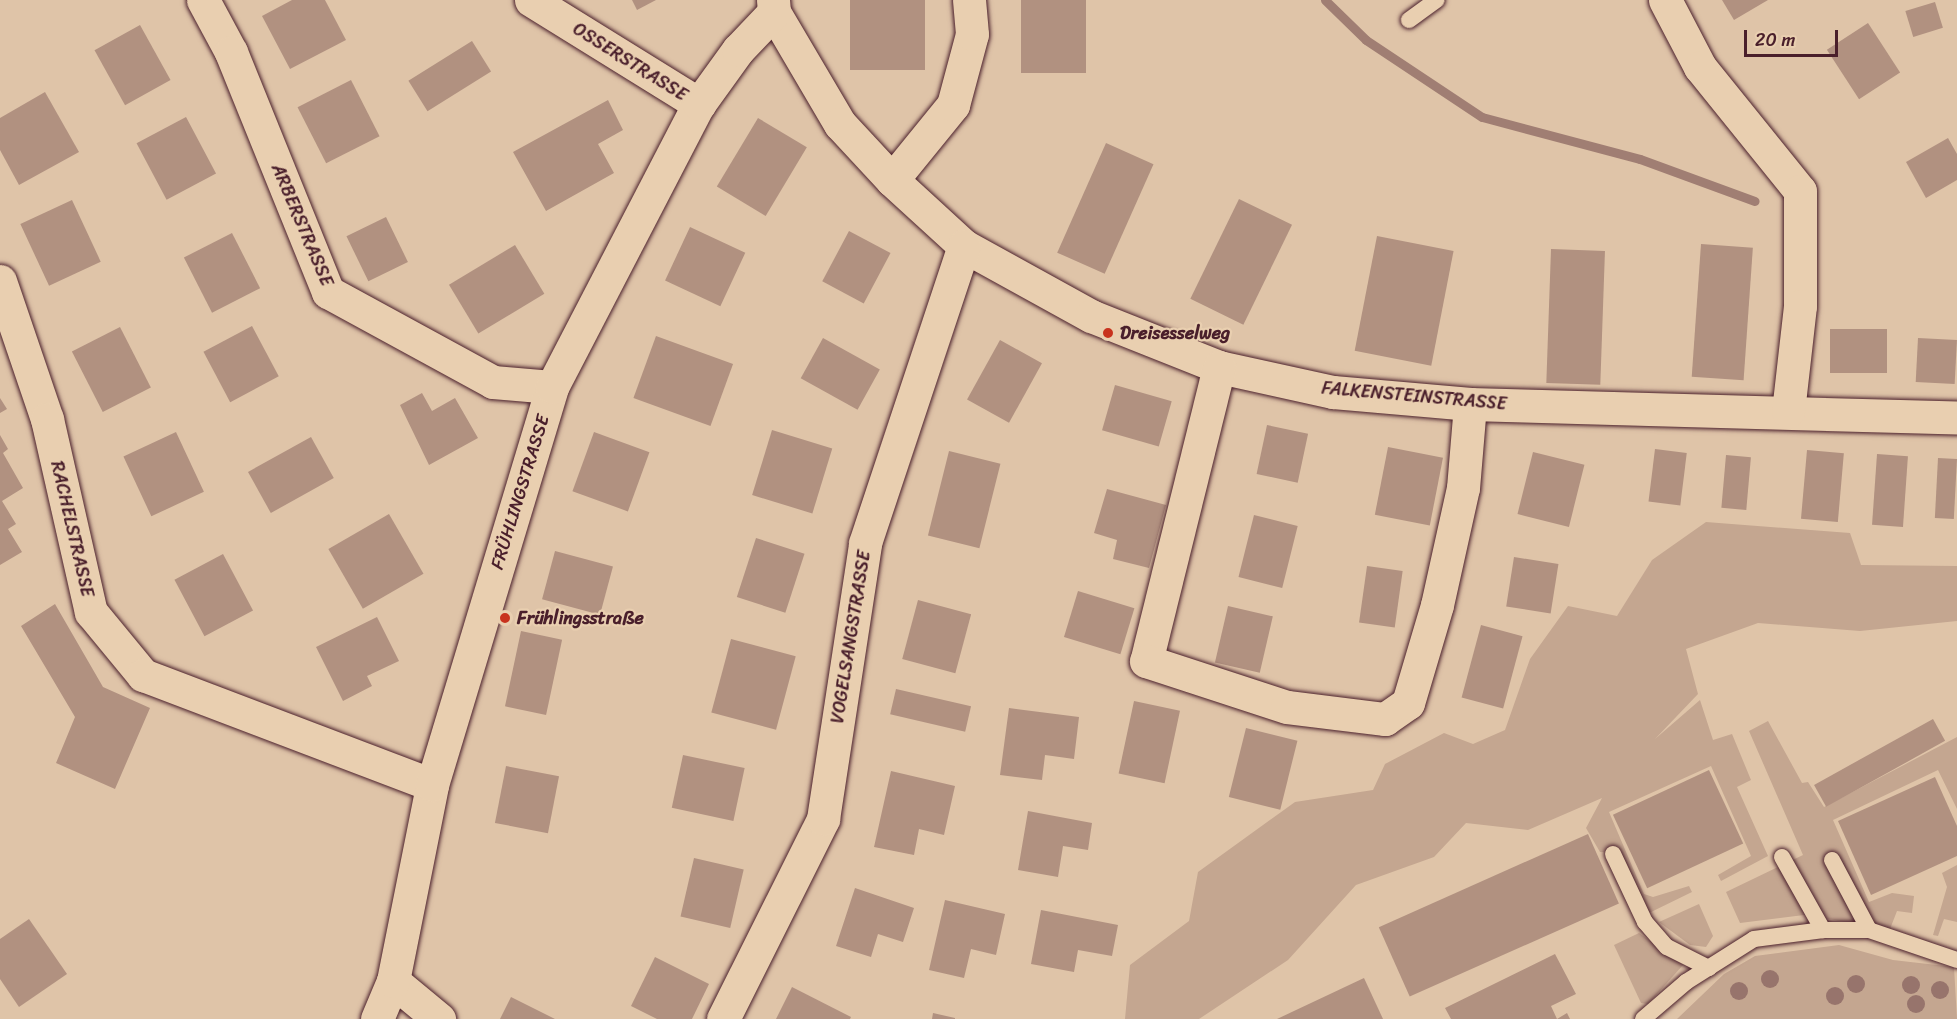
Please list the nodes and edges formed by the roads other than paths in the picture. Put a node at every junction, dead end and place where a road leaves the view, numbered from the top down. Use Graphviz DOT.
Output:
graph roads {
  1 [pos="203,0"];
  2 [pos="531,0"];
  3 [pos="969,0"];
  4 [pos="1437,0"];
  5 [pos="1665,0"];
  6 [pos="773,6"];
  7 [pos="1409,20"];
  8 [pos="699,104"];
  9 [pos="892,180"];
  10 [pos="964,246"];
  11 [pos="0,281"];
  12 [pos="1220,367"];
  13 [pos="552,387"];
  14 [pos="1470,404"];
  15 [pos="1788,411"];
  16 [pos="1957,418"];
  17 [pos="432,784"];
  18 [pos="1613,854"];
  19 [pos="1782,857"];
  20 [pos="1832,860"];
  21 [pos="1823,930"];
  22 [pos="1869,930"];
  23 [pos="1957,960"];
  24 [pos="1708,968"];
  25 [pos="393,981"];
  26 [pos="377,1019"];
  27 [pos="439,1019"];
  28 [pos="723,1019"];
  29 [pos="1643,1019"];
  1 -- 13 [label="street, ARBERSTRASSE"];
  2 -- 8 [label="street, OSSERSTRASSE"];
  3 -- 9 [label="street"];
  4 -- 7 [label="lane"];
  5 -- 15 [label="street"];
  6 -- 8 [label="street, FRÜHLINGSTRASSE"];
  6 -- 9 [label="street, FALKENSTEINSTRASSE"];
  8 -- 13 [label="street, FRÜHLINGSTRASSE"];
  9 -- 10 [label="street, FALKENSTEINSTRASSE"];
  10 -- 12 [label="street, FALKENSTEINSTRASSE"];
  10 -- 28 [label="street, VOGELSANGSTRASSE"];
  11 -- 17 [label="street, RACHELSTRASSE"];
  12 -- 14 [label="street, FALKENSTEINSTRASSE"];
  12 -- 14 [label="street"];
  13 -- 17 [label="street, FRÜHLINGSTRASSE"];
  14 -- 15 [label="street, FALKENSTEINSTRASSE"];
  15 -- 16 [label="street, FALKENSTEINSTRASSE"];
  17 -- 25 [label="street, FRÜHLINGSTRASSE"];
  18 -- 24 [label="lane"];
  19 -- 21 [label="lane"];
  20 -- 22 [label="lane"];
  21 -- 22 [label="lane"];
  21 -- 24 [label="lane"];
  22 -- 23 [label="lane"];
  24 -- 29 [label="lane"];
  25 -- 26 [label="street, FRÜHLINGSTRASSE"];
  25 -- 27 [label="street"];
}
